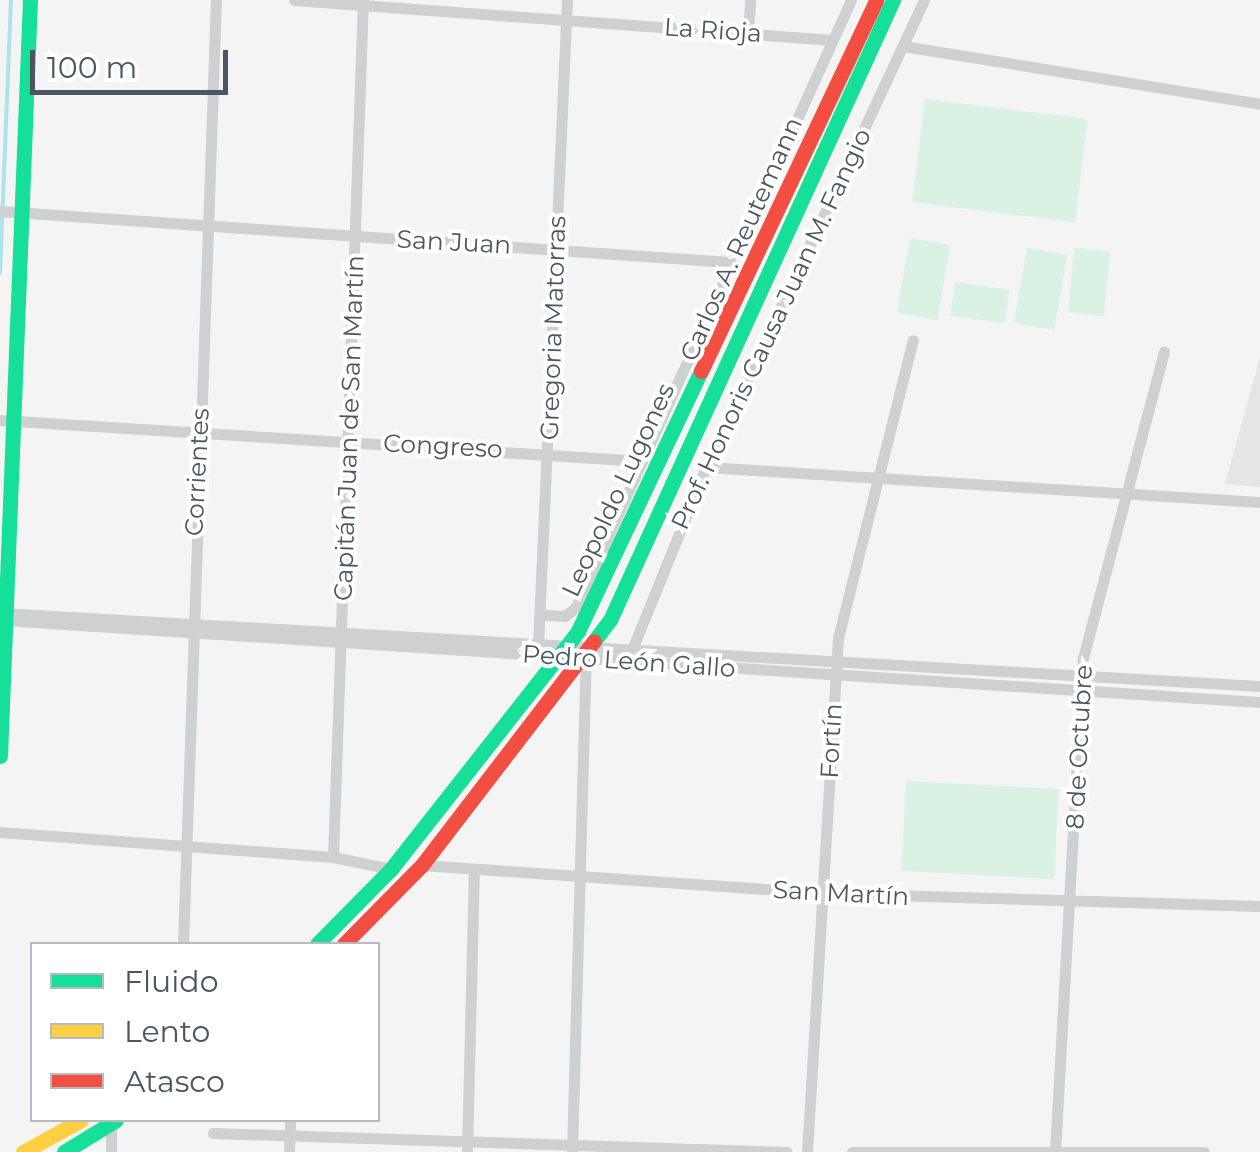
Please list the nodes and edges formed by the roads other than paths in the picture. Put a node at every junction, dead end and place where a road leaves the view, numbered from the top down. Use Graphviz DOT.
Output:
graph roads {
  1 [pos="30,0"];
  2 [pos="216,0"];
  3 [pos="294,0"];
  4 [pos="566,0"];
  5 [pos="750,0"];
  6 [pos="851,0"];
  7 [pos="876,0"];
  8 [pos="894,0"];
  9 [pos="924,0"];
  10 [pos="363,3"];
  11 [pos="566,19"];
  12 [pos="748,32"];
  13 [pos="833,40"];
  14 [pos="902,46"];
  15 [pos="1260,104"];
  16 [pos="12,212"];
  17 [pos="208,224"];
  18 [pos="355,236"];
  19 [pos="556,248"];
  20 [pos="729,262"];
  21 [pos="913,340"];
  22 [pos="1164,352"];
  23 [pos="6,421"];
  24 [pos="199,432"];
  25 [pos="351,440"];
  26 [pos="549,452"];
  27 [pos="642,461"];
  28 [pos="706,467"];
  29 [pos="878,478"];
  30 [pos="1127,496"];
  31 [pos="1260,502"];
  32 [pos="541,615"];
  33 [pos="4,616"];
  34 [pos="190,627"];
  35 [pos="342,637"];
  36 [pos="537,648"];
  37 [pos="631,648"];
  38 [pos="565,650"];
  39 [pos="591,652"];
  40 [pos="836,660"];
  41 [pos="631,662"];
  42 [pos="834,675"];
  43 [pos="1081,677"];
  44 [pos="1260,686"];
  45 [pos="1079,692"];
  46 [pos="1260,702"];
  47 [pos="0,756"];
  48 [pos="0,832"];
  49 [pos="186,846"];
  50 [pos="333,857"];
  51 [pos="422,865"];
  52 [pos="391,868"];
  53 [pos="474,872"];
  54 [pos="582,879"];
  55 [pos="822,893"];
  56 [pos="1071,898"];
  57 [pos="1260,906"];
  58 [pos="183,942"];
  59 [pos="319,942"];
  60 [pos="346,942"];
  61 [pos="77,1122"];
  62 [pos="111,1122"];
  63 [pos="113,1122"];
  64 [pos="213,1133"];
  65 [pos="290,1146"];
  66 [pos="467,1146"];
  67 [pos="572,1148"];
  68 [pos="1055,1150"];
  69 [pos="24,1152"];
  70 [pos="64,1152"];
  71 [pos="111,1152"];
  72 [pos="787,1152"];
  73 [pos="807,1152"];
  74 [pos="852,1152"];
  75 [pos="1204,1152"];
  1 -- 16 [label="main road"];
  2 -- 17 [label="street, Corrientes"];
  3 -- 10 [label="street, La Rioja"];
  4 -- 11 [label="street, Gregoria Matorras"];
  5 -- 12 [label="street"];
  6 -- 13 [label="street, Carlos A. Reutemann"];
  7 -- 38 [label="main road, Leopoldo Lugones"];
  8 -- 39 [label="main road, Leopoldo Lugones"];
  9 -- 14 [label="street, Prof. Honoris Causa Juan M. Fangio"];
  10 -- 11 [label="street, La Rioja"];
  10 -- 18 [label="street, Capitán Juan de San Martín"];
  11 -- 12 [label="street, La Rioja"];
  11 -- 19 [label="street, Gregoria Matorras"];
  12 -- 13 [label="street, La Rioja"];
  13 -- 20 [label="street, Carlos A. Reutemann"];
  14 -- 15 [label="street"];
  14 -- 28 [label="street, Prof. Honoris Causa Juan M. Fangio"];
  16 -- 17 [label="street, San Juan"];
  16 -- 23 [label="main road"];
  17 -- 18 [label="street, San Juan"];
  17 -- 24 [label="street, Corrientes"];
  18 -- 19 [label="street, San Juan"];
  18 -- 25 [label="street, Capitán Juan de San Martín"];
  19 -- 20 [label="street, San Juan"];
  19 -- 26 [label="street, Gregoria Matorras"];
  20 -- 27 [label="street, Carlos A. Reutemann"];
  21 -- 29 [label="street, Fortín"];
  22 -- 30 [label="street, 8 de Octubre"];
  23 -- 24 [label="street, Congreso"];
  23 -- 33 [label="main road"];
  24 -- 25 [label="street, Congreso"];
  24 -- 34 [label="street, Corrientes"];
  25 -- 26 [label="street, Congreso"];
  25 -- 35 [label="street, Capitán Juan de San Martín"];
  26 -- 27 [label="street, Congreso"];
  26 -- 32 [label="street, Gregoria Matorras"];
  27 -- 32 [label="street, Carlos A. Reutemann"];
  28 -- 29 [label="street"];
  28 -- 37 [label="street, Prof. Honoris Causa Juan M. Fangio"];
  29 -- 30 [label="street"];
  29 -- 40 [label="street, Fortín"];
  30 -- 31 [label="street"];
  30 -- 43 [label="street, 8 de Octubre"];
  32 -- 36 [label="street, Gregoria Matorras"];
  33 -- 34 [label="street, Pedro León Gallo"];
  33 -- 47 [label="main road"];
  34 -- 35 [label="street, Pedro León Gallo"];
  34 -- 49 [label="street, Corrientes"];
  35 -- 36 [label="street, Pedro León Gallo"];
  35 -- 50 [label="street, Capitán Juan de San Martín"];
  36 -- 38 [label="street, Pedro León Gallo"];
  37 -- 39 [label="street, Pedro León Gallo"];
  37 -- 40 [label="street, Pedro León Gallo"];
  37 -- 41 [label="street, Prof. Honoris Causa Juan M. Fangio"];
  38 -- 39 [label="street, Pedro León Gallo"];
  38 -- 52 [label="main road, Leopoldo Lugones"];
  39 -- 41 [label="street, Pedro León Gallo"];
  39 -- 51 [label="main road, Leopoldo Lugones"];
  39 -- 54 [label="street"];
  40 -- 42 [label="street, Fortín"];
  40 -- 43 [label="street, Pedro León Gallo"];
  41 -- 42 [label="street, Pedro León Gallo"];
  42 -- 45 [label="street, Pedro León Gallo"];
  42 -- 55 [label="street, Fortín"];
  43 -- 44 [label="street, Pedro León Gallo"];
  43 -- 45 [label="street, 8 de Octubre"];
  45 -- 46 [label="street, Pedro León Gallo"];
  45 -- 56 [label="street, 8 de Octubre"];
  48 -- 49 [label="street"];
  49 -- 50 [label="street"];
  49 -- 58 [label="street, Corrientes"];
  50 -- 52 [label="street"];
  51 -- 53 [label="street, San Martín"];
  51 -- 60 [label="main road, Leopoldo Lugones"];
  52 -- 59 [label="main road, Leopoldo Lugones"];
  53 -- 54 [label="street, San Martín"];
  53 -- 66 [label="street"];
  54 -- 55 [label="street, San Martín"];
  54 -- 67 [label="street"];
  55 -- 56 [label="street, San Martín"];
  55 -- 73 [label="street, Fortín"];
  56 -- 57 [label="street, San Martín"];
  56 -- 68 [label="street, 8 de Octubre"];
  61 -- 69 [label="main road"];
  62 -- 70 [label="main road"];
  63 -- 71 [label="street"];
  64 -- 65 [label="street"];
  65 -- 66 [label="street"];
  66 -- 67 [label="street"];
  67 -- 72 [label="street"];
  68 -- 74 [label="street"];
  68 -- 75 [label="street"];
}
